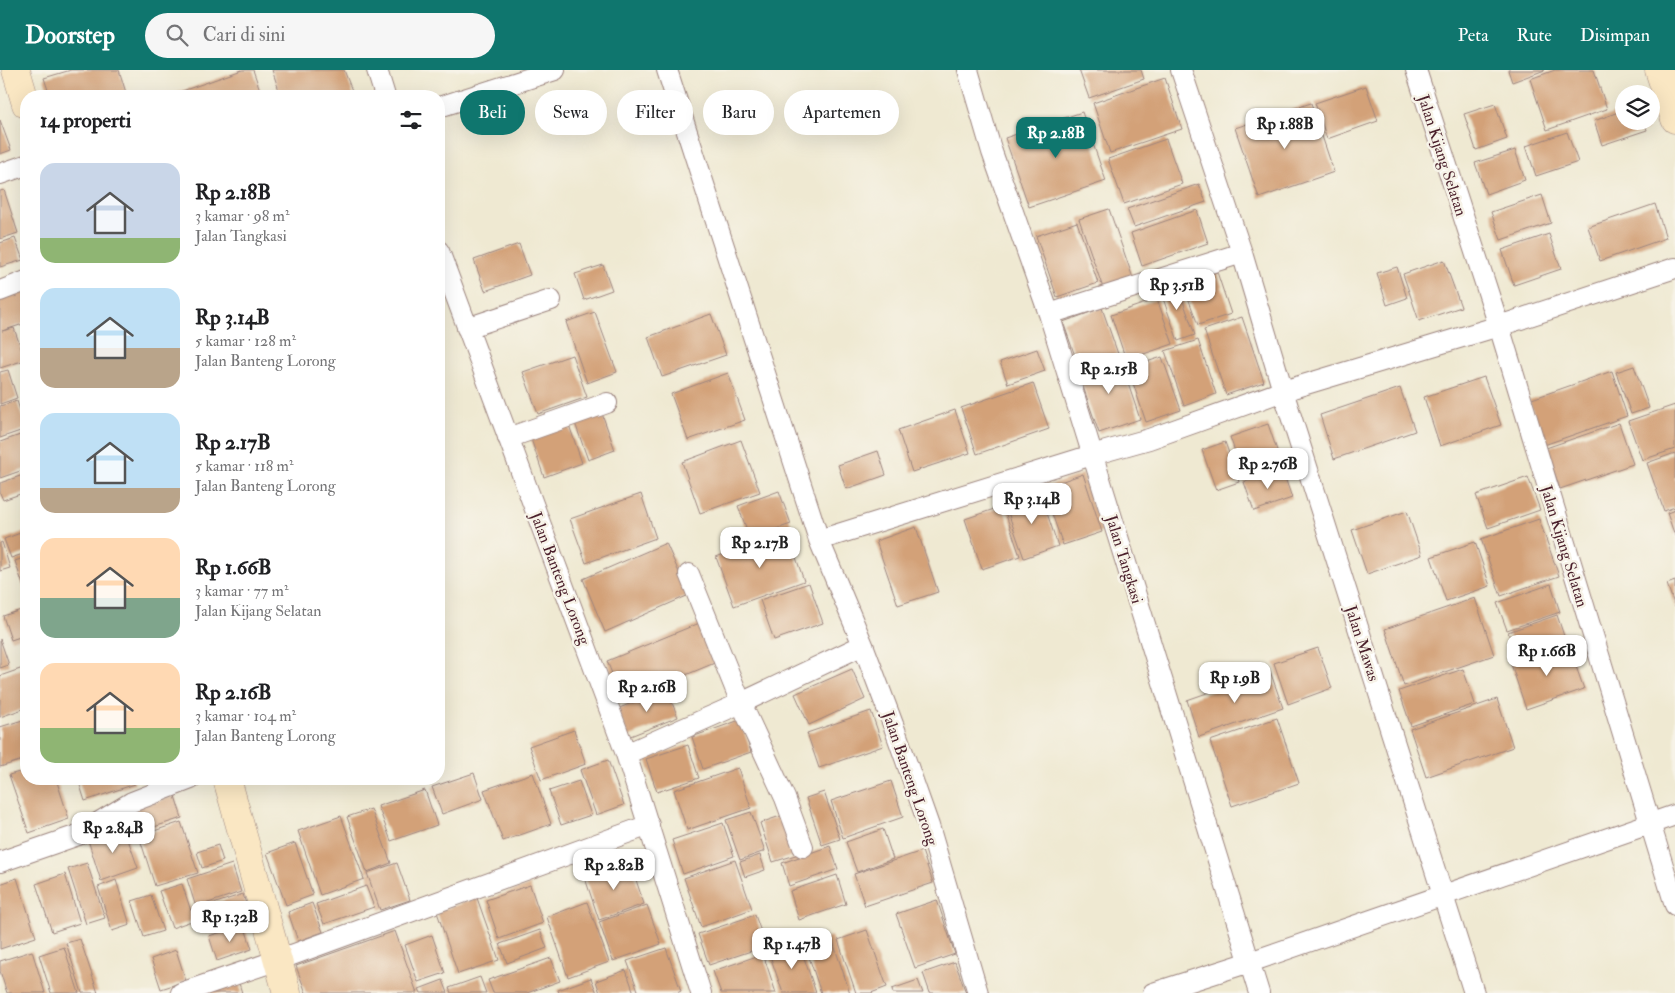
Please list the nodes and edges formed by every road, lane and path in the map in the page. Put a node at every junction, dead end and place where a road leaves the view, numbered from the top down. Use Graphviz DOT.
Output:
graph roads {
  1 [pos="16,70"];
  2 [pos="377,70"];
  3 [pos="555,70"];
  4 [pos="667,70"];
  5 [pos="968,70"];
  6 [pos="1181,70"];
  7 [pos="1416,70"];
  8 [pos="1659,70"];
  9 [pos="22,90"];
  10 [pos="383,90"];
  11 [pos="445,105"];
  12 [pos="1675,119"];
  13 [pos="20,167"];
  14 [pos="0,174"];
  15 [pos="1242,253"];
  16 [pos="445,268"];
  17 [pos="1675,268"];
  18 [pos="20,284"];
  19 [pos="0,292"];
  20 [pos="551,300"];
  21 [pos="1049,314"];
  22 [pos="1499,326"];
  23 [pos="467,328"];
  24 [pos="1282,390"];
  25 [pos="607,403"];
  26 [pos="508,438"];
  27 [pos="1092,455"];
  28 [pos="819,540"];
  29 [pos="689,574"];
  30 [pos="863,645"];
  31 [pos="741,703"];
  32 [pos="626,754"];
  33 [pos="176,785"];
  34 [pos="229,785"];
  35 [pos="1675,816"];
  36 [pos="1649,824"];
  37 [pos="649,825"];
  38 [pos="803,847"];
  39 [pos="0,862"];
  40 [pos="1444,895"];
  41 [pos="1675,905"];
  42 [pos="278,960"];
  43 [pos="1250,962"];
  44 [pos="181,993"];
  45 [pos="287,993"];
  46 [pos="701,993"];
  47 [pos="978,993"];
  48 [pos="1153,993"];
  49 [pos="1259,993"];
  50 [pos="1474,993"];
  1 -- 9 [label="street"];
  2 -- 10 [label="street"];
  3 -- 11 [label="street"];
  4 -- 28 [label="street, Jalan Banteng Lorong"];
  5 -- 21 [label="street, Jalan Tangkasi"];
  6 -- 15 [label="street, Jalan Mawas"];
  7 -- 22 [label="street, Jalan Kijang Selatan"];
  8 -- 12 [label="street"];
  13 -- 14 [label="street"];
  15 -- 21 [label="street"];
  15 -- 24 [label="street, Jalan Mawas"];
  16 -- 23 [label="street, Jalan Banteng Lorong"];
  17 -- 22 [label="street"];
  18 -- 19 [label="street"];
  20 -- 23 [label="street"];
  21 -- 27 [label="street, Jalan Tangkasi"];
  22 -- 24 [label="street"];
  22 -- 36 [label="street, Jalan Kijang Selatan"];
  23 -- 26 [label="street, Jalan Banteng Lorong"];
  24 -- 27 [label="street"];
  24 -- 40 [label="street, Jalan Mawas"];
  25 -- 26 [label="street"];
  26 -- 32 [label="street, Jalan Banteng Lorong"];
  27 -- 28 [label="street"];
  27 -- 43 [label="street, Jalan Tangkasi"];
  28 -- 30 [label="street, Jalan Banteng Lorong"];
  29 -- 31 [label="street"];
  30 -- 31 [label="street"];
  30 -- 47 [label="street, Jalan Banteng Lorong"];
  31 -- 32 [label="street"];
  31 -- 38 [label="street"];
  32 -- 37 [label="street, Jalan Banteng Lorong"];
  33 -- 39 [label="street"];
  34 -- 42 [label="street"];
  35 -- 36 [label="street"];
  36 -- 40 [label="street"];
  36 -- 41 [label="street, Jalan Kijang Selatan"];
  37 -- 42 [label="street"];
  37 -- 46 [label="street, Jalan Banteng Lorong"];
  40 -- 43 [label="street"];
  40 -- 50 [label="street, Jalan Mawas"];
  42 -- 44 [label="street"];
  42 -- 45 [label="street"];
  43 -- 48 [label="street"];
  43 -- 49 [label="street, Jalan Tangkasi"];
}
